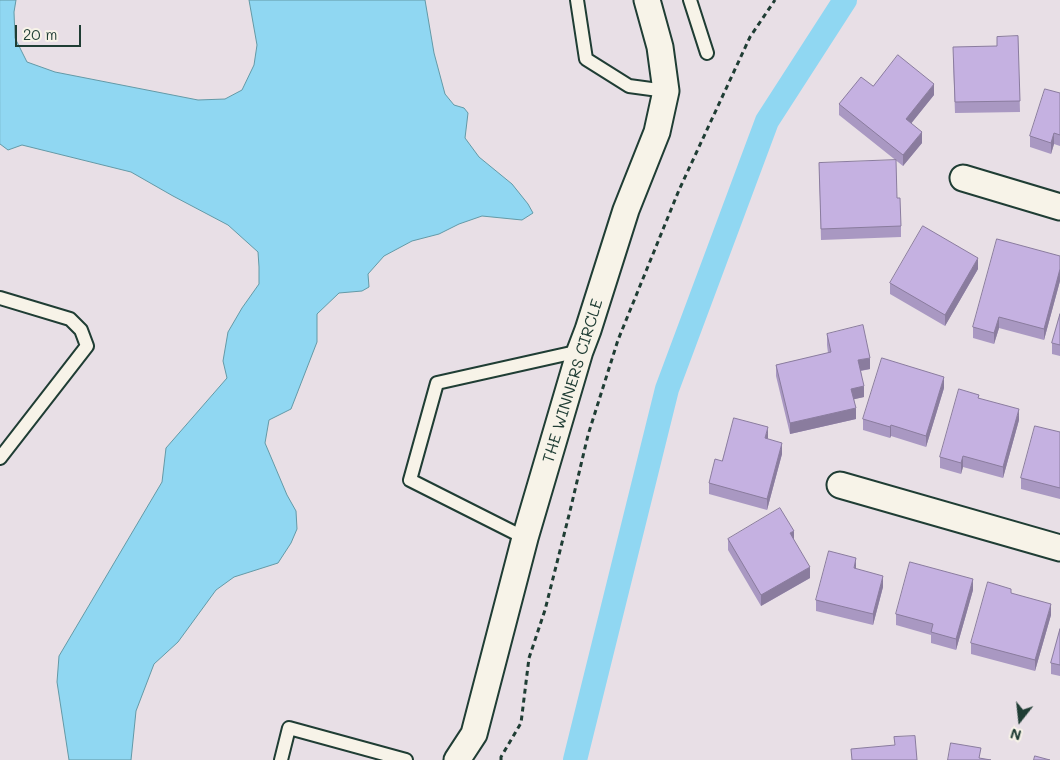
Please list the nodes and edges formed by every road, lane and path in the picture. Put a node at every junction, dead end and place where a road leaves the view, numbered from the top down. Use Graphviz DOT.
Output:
graph roads {
  1 [pos="577,0"];
  2 [pos="646,0"];
  3 [pos="690,0"];
  4 [pos="775,0"];
  5 [pos="707,53"];
  6 [pos="666,91"];
  7 [pos="963,178"];
  8 [pos="1060,206"];
  9 [pos="0,298"];
  10 [pos="580,351"];
  11 [pos="0,458"];
  12 [pos="840,485"];
  13 [pos="525,538"];
  14 [pos="1060,548"];
  15 [pos="281,760"];
  16 [pos="406,760"];
  17 [pos="457,760"];
  18 [pos="502,760"];
  1 -- 6 [label="lane"];
  2 -- 6 [label="street, THE WINNERS CIRCLE"];
  3 -- 5 [label="lane"];
  4 -- 18 [label="path"];
  6 -- 10 [label="street, THE WINNERS CIRCLE"];
  7 -- 8 [label="street"];
  9 -- 11 [label="lane"];
  10 -- 13 [label="street, THE WINNERS CIRCLE"];
  10 -- 13 [label="lane"];
  12 -- 14 [label="street"];
  13 -- 17 [label="street, THE WINNERS CIRCLE"];
  15 -- 16 [label="lane"];
}
